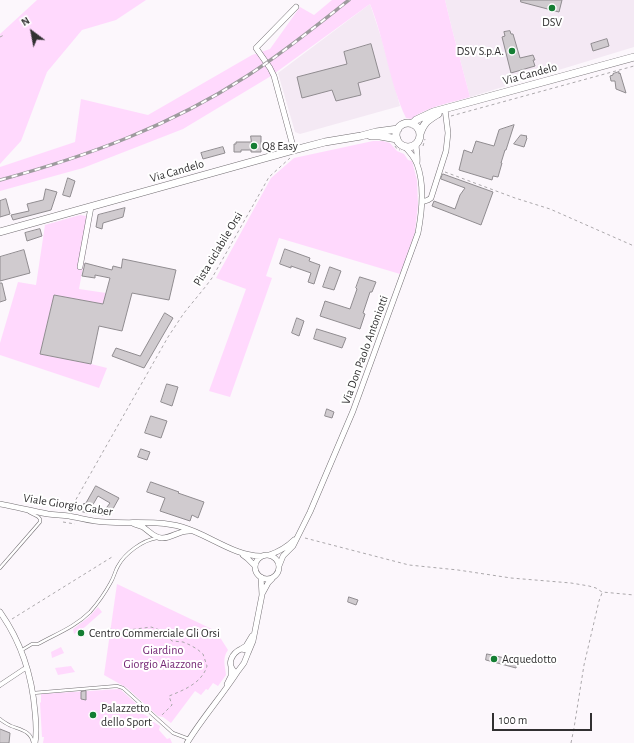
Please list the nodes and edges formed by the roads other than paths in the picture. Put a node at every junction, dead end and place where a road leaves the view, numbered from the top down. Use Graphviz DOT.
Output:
graph roads {
  1 [pos="296,6"];
  2 [pos="634,57"];
  3 [pos="446,113"];
  4 [pos="412,124"];
  5 [pos="398,129"];
  6 [pos="361,136"];
  7 [pos="423,136"];
  8 [pos="395,142"];
  9 [pos="416,143"];
  10 [pos="403,148"];
  11 [pos="293,154"];
  12 [pos="417,164"];
  13 [pos="431,198"];
  14 [pos="422,202"];
  15 [pos="430,204"];
  16 [pos="91,207"];
  17 [pos="0,232"];
  18 [pos="80,267"];
  19 [pos="0,504"];
  20 [pos="24,508"];
  21 [pos="133,523"];
  22 [pos="193,531"];
  23 [pos="298,536"];
  24 [pos="160,538"];
  25 [pos="239,552"];
  26 [pos="268,555"];
  27 [pos="262,556"];
  28 [pos="255,566"];
  29 [pos="279,566"];
  30 [pos="0,568"];
  31 [pos="261,577"];
  32 [pos="273,577"];
  33 [pos="262,595"];
  34 [pos="0,612"];
  35 [pos="254,634"];
  36 [pos="241,649"];
  37 [pos="22,651"];
  38 [pos="248,653"];
  39 [pos="230,667"];
  40 [pos="24,669"];
  41 [pos="238,671"];
  42 [pos="0,685"];
  43 [pos="33,693"];
  44 [pos="223,693"];
  45 [pos="0,719"];
  46 [pos="189,741"];
  47 [pos="34,743"];
  1 -- 11 [label="street"];
  2 -- 3 [label="street, Via Candelo"];
  3 -- 4 [label="street, Via Candelo"];
  3 -- 7 [label="street, Via Candelo"];
  3 -- 13 [label="street"];
  4 -- 5 [label="street"];
  4 -- 7 [label="street"];
  5 -- 6 [label="street, Via Candelo"];
  5 -- 8 [label="street"];
  6 -- 8 [label="street, Via Candelo"];
  6 -- 11 [label="street, Via Candelo"];
  7 -- 9 [label="street"];
  8 -- 10 [label="street"];
  9 -- 10 [label="street"];
  9 -- 12 [label="street, Via Don Paolo Antoniotti"];
  10 -- 12 [label="street, Via Don Paolo Antoniotti"];
  11 -- 16 [label="street, Via Candelo"];
  12 -- 14 [label="street, Via Don Paolo Antoniotti"];
  13 -- 14 [label="street"];
  13 -- 15 [label="street"];
  14 -- 23 [label="street, Via Don Paolo Antoniotti"];
  16 -- 17 [label="street, Via Candelo"];
  16 -- 18 [label="street"];
  19 -- 20 [label="street, Viale Giorgio Gaber"];
  20 -- 21 [label="street, Viale Giorgio Gaber"];
  20 -- 30 [label="lane"];
  21 -- 22 [label="street, Viale Giorgio Gaber"];
  21 -- 24 [label="street, Viale Giorgio Gaber"];
  22 -- 24 [label="street"];
  22 -- 25 [label="street, Viale Giorgio Gaber"];
  23 -- 26 [label="street, Via Don Paolo Antoniotti"];
  23 -- 29 [label="street, Via Don Paolo Antoniotti"];
  24 -- 37 [label="lane"];
  25 -- 27 [label="street, Viale Giorgio Gaber"];
  25 -- 28 [label="street, Viale Giorgio Gaber"];
  26 -- 27 [label="street"];
  26 -- 29 [label="street"];
  27 -- 28 [label="street"];
  28 -- 31 [label="street"];
  29 -- 32 [label="street"];
  31 -- 32 [label="street"];
  31 -- 33 [label="street"];
  32 -- 33 [label="street"];
  33 -- 35 [label="street"];
  34 -- 37 [label="street"];
  35 -- 36 [label="street"];
  35 -- 38 [label="street"];
  36 -- 38 [label="street"];
  36 -- 39 [label="street"];
  37 -- 43 [label="street"];
  38 -- 41 [label="street"];
  39 -- 41 [label="street"];
  39 -- 44 [label="street"];
  40 -- 42 [label="street"];
  41 -- 44 [label="street"];
  43 -- 46 [label="lane"];
  43 -- 47 [label="street"];
  44 -- 46 [label="street"];
  45 -- 47 [label="lane"];
}
